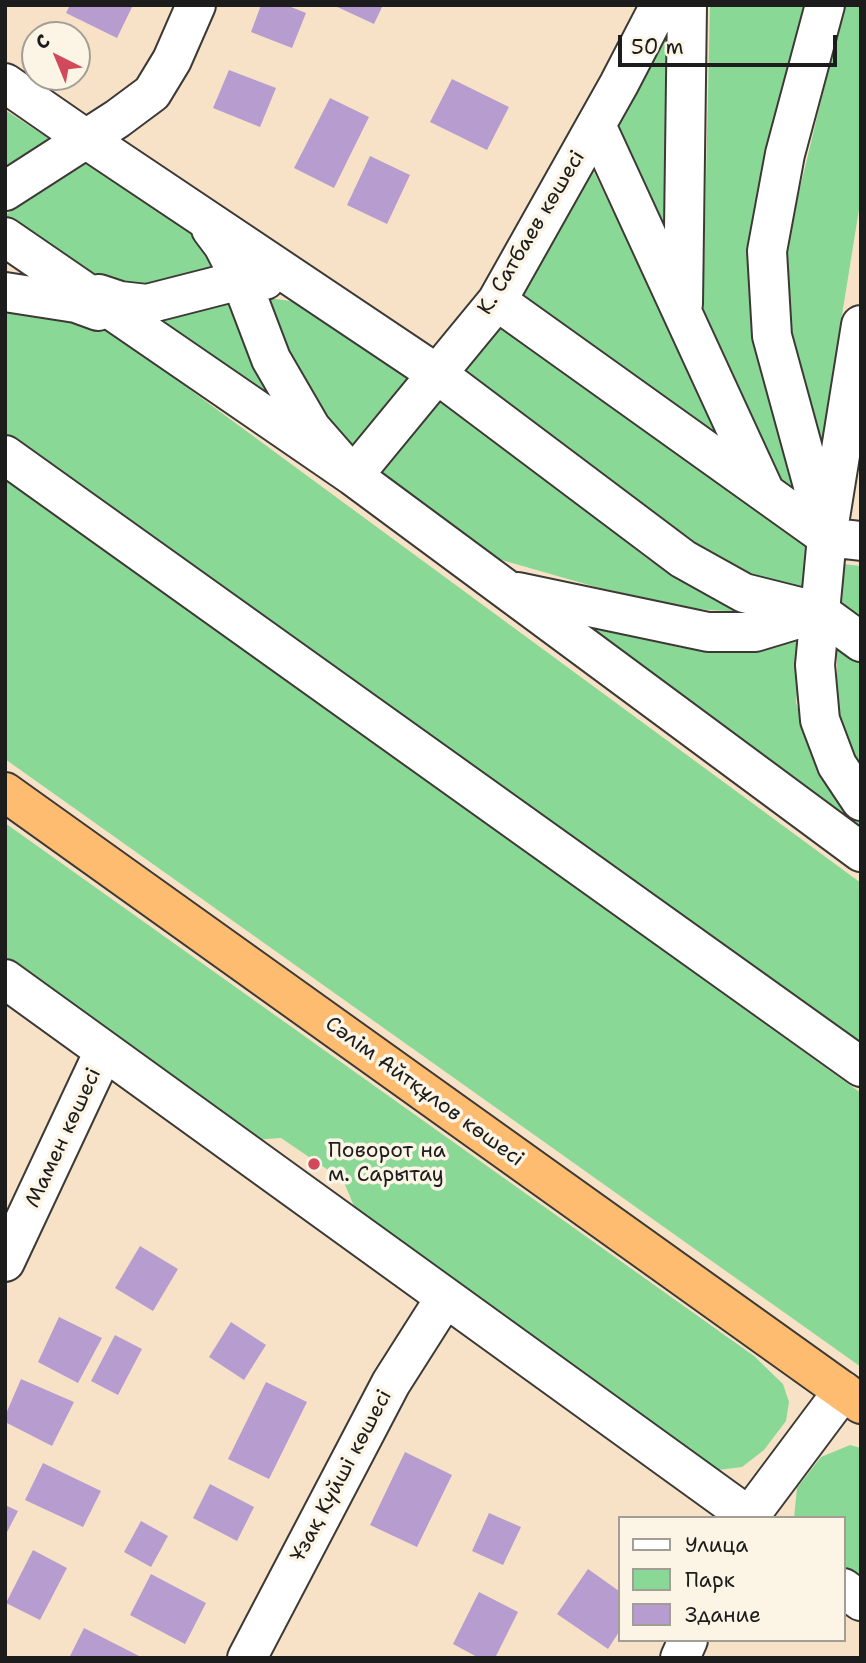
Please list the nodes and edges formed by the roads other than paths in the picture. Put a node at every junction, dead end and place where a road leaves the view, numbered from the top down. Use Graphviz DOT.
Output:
graph roads {
  1 [pos="196,5"];
  2 [pos="660,5"];
  3 [pos="687,5"];
  4 [pos="825,5"];
  5 [pos="5,83"];
  6 [pos="596,125"];
  7 [pos="86,139"];
  8 [pos="5,191"];
  9 [pos="199,215"];
  10 [pos="5,237"];
  11 [pos="242,280"];
  12 [pos="80,288"];
  13 [pos="5,292"];
  14 [pos="314,292"];
  15 [pos="496,301"];
  16 [pos="682,313"];
  17 [pos="129,322"];
  18 [pos="861,325"];
  19 [pos="437,374"];
  20 [pos="5,455"];
  21 [pos="354,476"];
  22 [pos="765,492"];
  23 [pos="844,539"];
  24 [pos="507,590"];
  25 [pos="820,612"];
  26 [pos="861,642"];
  27 [pos="5,792"];
  28 [pos="861,802"];
  29 [pos="861,852"];
  30 [pos="5,979"];
  31 [pos="104,1051"];
  32 [pos="861,1067"];
  33 [pos="5,1262"];
  34 [pos="445,1298"];
  35 [pos="852,1397"];
  36 [pos="748,1516"];
  37 [pos="750,1516"];
  38 [pos="845,1589"];
  39 [pos="861,1601"];
  40 [pos="687,1642"];
  41 [pos="247,1658"];
  42 [pos="680,1658"];
  1 -- 7 [label="street"];
  2 -- 6 [label="street, К. Сатбаев көшесі"];
  3 -- 16 [label="street"];
  4 -- 23 [label="street"];
  5 -- 7 [label="street"];
  6 -- 15 [label="street, К. Сатбаев көшесі"];
  6 -- 16 [label="street"];
  7 -- 8 [label="street"];
  7 -- 9 [label="street"];
  9 -- 11 [label="street"];
  9 -- 14 [label="street"];
  10 -- 12 [label="street"];
  11 -- 12 [label="street"];
  11 -- 14 [label="street"];
  11 -- 21 [label="street"];
  12 -- 17 [label="street"];
  13 -- 17 [label="street"];
  14 -- 19 [label="street"];
  15 -- 19 [label="street, К. Сатбаев көшесі"];
  15 -- 22 [label="street"];
  16 -- 22 [label="street"];
  17 -- 21 [label="street"];
  18 -- 23 [label="street"];
  19 -- 21 [label="street, К. Сатбаев көшесі"];
  19 -- 25 [label="street"];
  20 -- 32 [label="street"];
  21 -- 24 [label="street"];
  22 -- 23 [label="street"];
  23 -- 25 [label="street"];
  24 -- 25 [label="street"];
  24 -- 29 [label="street"];
  25 -- 26 [label="street"];
  25 -- 28 [label="street"];
  27 -- 35 [label="highway, Сәлім Айтқұлов көшесі"];
  30 -- 31 [label="street"];
  31 -- 33 [label="street, Мамен көшесі"];
  31 -- 34 [label="street"];
  34 -- 36 [label="street"];
  34 -- 41 [label="street, Ұзақ Күйші көшесі"];
  35 -- 37 [label="street"];
  38 -- 39 [label="street"];
  40 -- 42 [label="street"];
}
